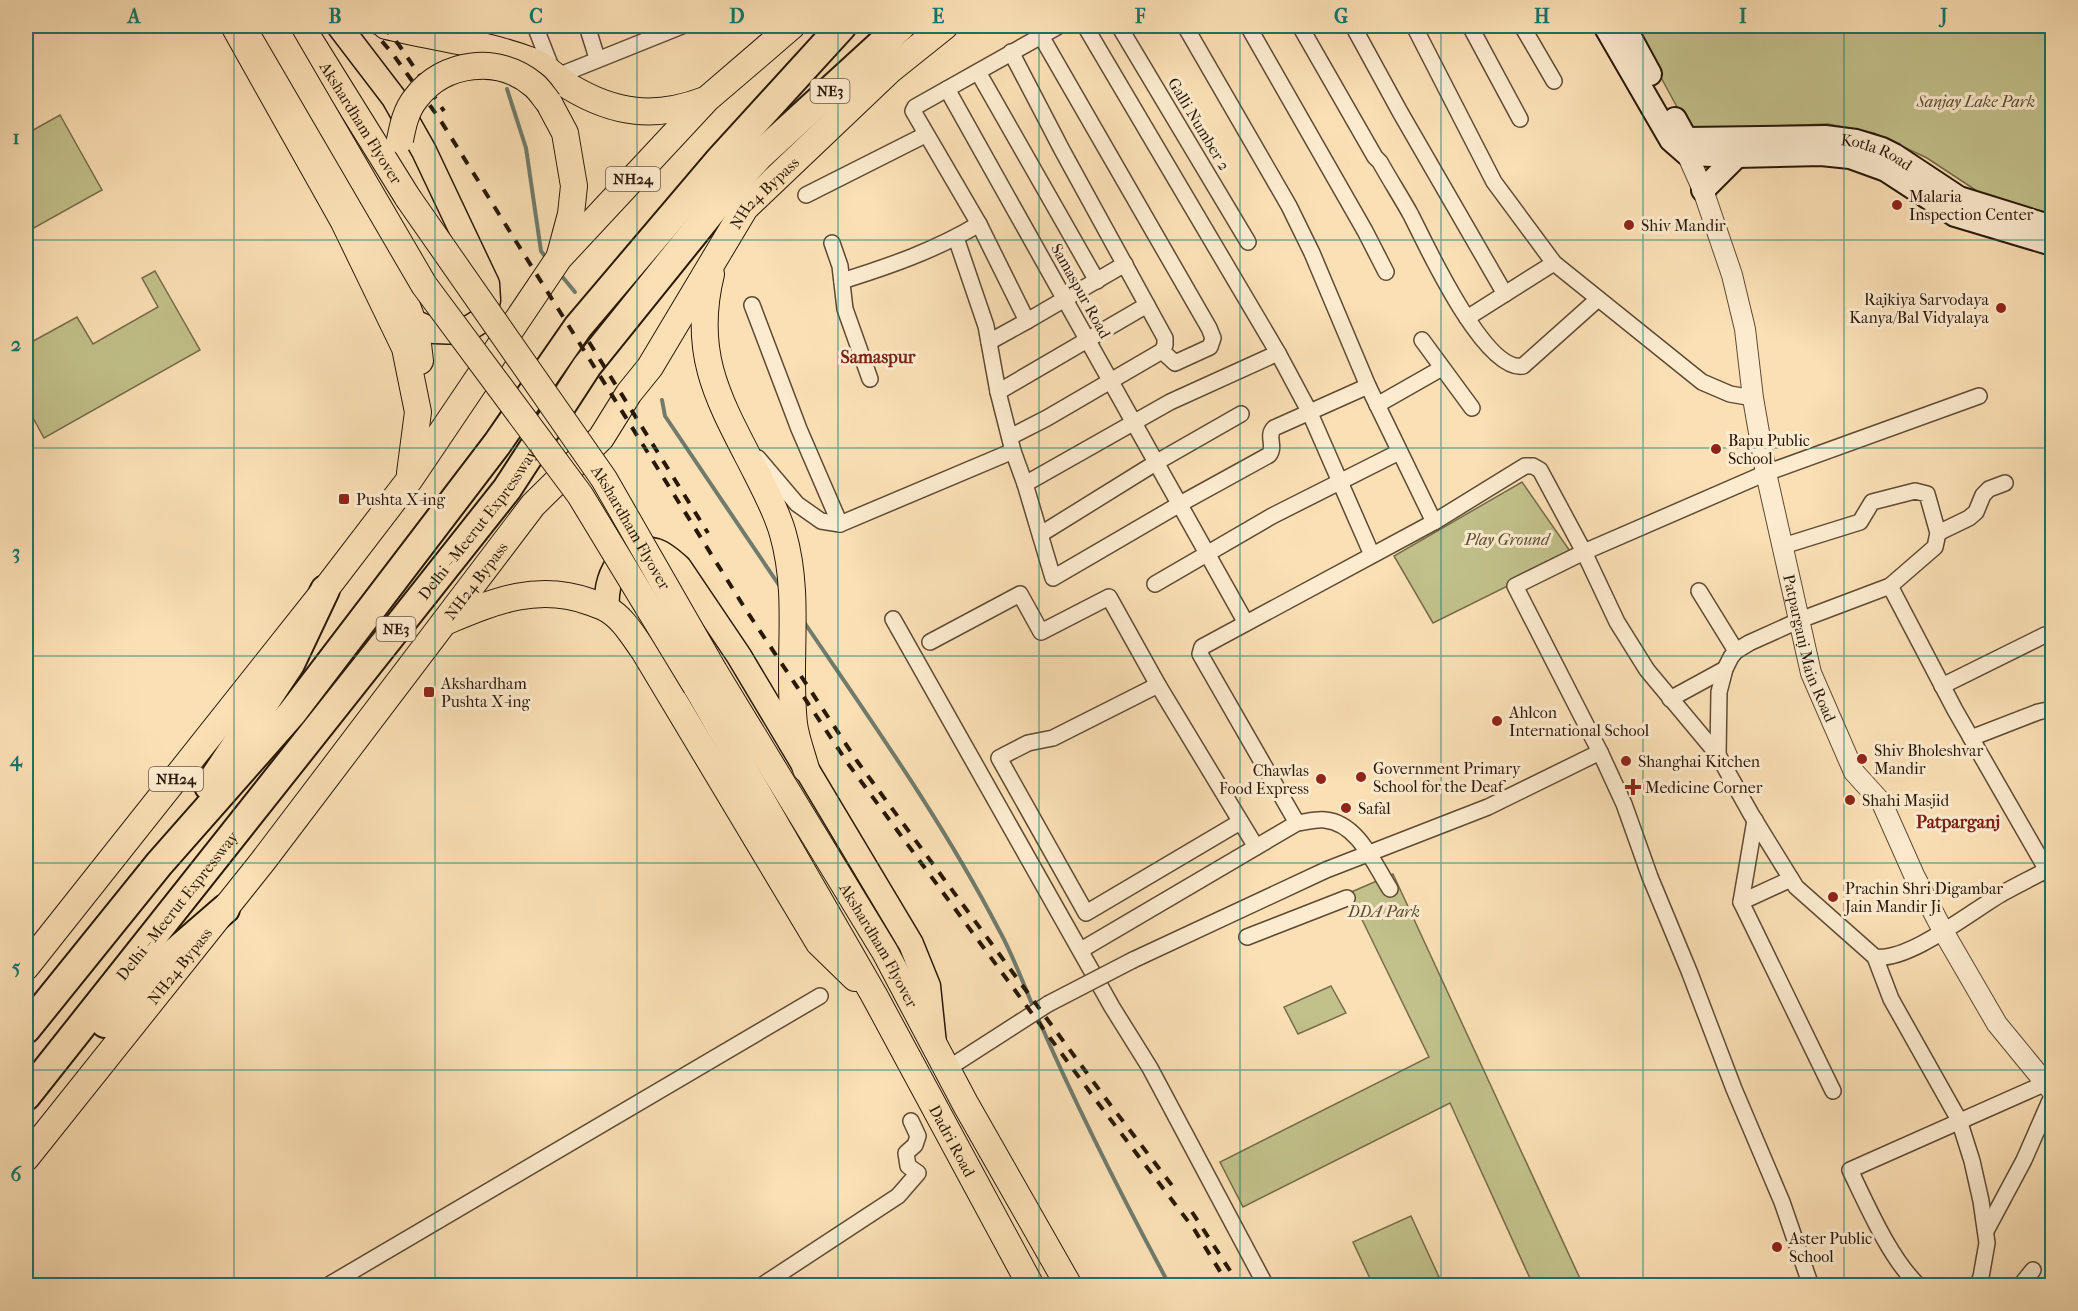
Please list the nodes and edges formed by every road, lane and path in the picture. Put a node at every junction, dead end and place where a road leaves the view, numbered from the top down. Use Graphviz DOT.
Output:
graph roads {
  1 [pos="234,26"];
  2 [pos="256,26"];
  3 [pos="273,26"];
  4 [pos="301,26"];
  5 [pos="339,26"];
  6 [pos="386,26"];
  7 [pos="535,26"];
  8 [pos="587,26"];
  9 [pos="682,26"];
  10 [pos="792,26"];
  11 [pos="842,26"];
  12 [pos="901,26"];
  13 [pos="945,26"];
  14 [pos="1059,26"];
  15 [pos="1085,26"];
  16 [pos="1119,26"];
  17 [pos="1185,26"];
  18 [pos="1248,26"];
  19 [pos="1300,26"];
  20 [pos="1353,26"];
  21 [pos="1414,26"];
  22 [pos="1470,26"];
  23 [pos="1522,26"];
  24 [pos="1605,26"];
  25 [pos="1624,26"];
  26 [pos="1041,36"];
  27 [pos="1011,52"];
  28 [pos="597,58"];
  29 [pos="978,72"];
  30 [pos="555,77"];
  31 [pos="1554,81"];
  32 [pos="947,89"];
  33 [pos="707,99"];
  34 [pos="1520,119"];
  35 [pos="926,135"];
  36 [pos="1686,147"];
  37 [pos="1737,156"];
  38 [pos="1703,190"];
  39 [pos="807,195"];
  40 [pos="408,198"];
  41 [pos="979,224"];
  42 [pos="2052,227"];
  43 [pos="956,238"];
  44 [pos="1248,242"];
  45 [pos="722,243"];
  46 [pos="832,243"];
  47 [pos="2052,244"];
  48 [pos="559,258"];
  49 [pos="1554,263"];
  50 [pos="1125,264"];
  51 [pos="1386,272"];
  52 [pos="842,281"];
  53 [pos="1097,281"];
  54 [pos="1505,294"];
  55 [pos="1065,299"];
  56 [pos="1598,299"];
  57 [pos="752,305"];
  58 [pos="1147,305"];
  59 [pos="1467,318"];
  60 [pos="1027,321"];
  61 [pos="414,322"];
  62 [pos="1087,339"];
  63 [pos="1422,340"];
  64 [pos="989,342"];
  65 [pos="1162,351"];
  66 [pos="1278,353"];
  67 [pos="1442,368"];
  68 [pos="870,379"];
  69 [pos="1110,381"];
  70 [pos="1368,386"];
  71 [pos="998,392"];
  72 [pos="1979,396"];
  73 [pos="1753,398"];
  74 [pos="1377,405"];
  75 [pos="1472,408"];
  76 [pos="1309,411"];
  77 [pos="418,412"];
  78 [pos="1241,414"];
  79 [pos="1135,422"];
  80 [pos="730,423"];
  81 [pos="1012,444"];
  82 [pos="1399,452"];
  83 [pos="1157,462"];
  84 [pos="1766,473"];
  85 [pos="410,479"];
  86 [pos="1339,481"];
  87 [pos="2005,483"];
  88 [pos="1025,484"];
  89 [pos="1180,504"];
  90 [pos="1434,522"];
  91 [pos="840,524"];
  92 [pos="1938,533"];
  93 [pos="1041,534"];
  94 [pos="1783,546"];
  95 [pos="1584,552"];
  96 [pos="1207,554"];
  97 [pos="1372,555"];
  98 [pos="1155,584"];
  99 [pos="1890,586"];
  100 [pos="325,590"];
  101 [pos="1699,591"];
  102 [pos="607,609"];
  103 [pos="893,619"];
  104 [pos="1800,620"];
  105 [pos="447,621"];
  106 [pos="1246,623"];
  107 [pos="2044,635"];
  108 [pos="930,642"];
  109 [pos="1736,651"];
  110 [pos="1725,669"];
  111 [pos="1158,685"];
  112 [pos="1942,686"];
  113 [pos="1670,699"];
  114 [pos="2052,709"];
  115 [pos="1971,738"];
  116 [pos="1600,752"];
  117 [pos="1718,755"];
  118 [pos="806,768"];
  119 [pos="1755,820"];
  120 [pos="1240,822"];
  121 [pos="1297,823"];
  122 [pos="1256,847"];
  123 [pos="1367,854"];
  124 [pos="159,864"];
  125 [pos="2051,872"];
  126 [pos="1791,879"];
  127 [pos="1390,889"];
  128 [pos="1347,897"];
  129 [pos="1741,902"];
  130 [pos="225,909"];
  131 [pos="1086,913"];
  132 [pos="1066,925"];
  133 [pos="1943,932"];
  134 [pos="1247,938"];
  135 [pos="1081,950"];
  136 [pos="1875,957"];
  137 [pos="26,967"];
  138 [pos="874,995"];
  139 [pos="820,996"];
  140 [pos="26,1029"];
  141 [pos="934,1046"];
  142 [pos="947,1069"];
  143 [pos="2050,1090"];
  144 [pos="1833,1091"];
  145 [pos="26,1096"];
  146 [pos="26,1102"];
  147 [pos="1959,1120"];
  148 [pos="911,1121"];
  149 [pos="26,1158"];
  150 [pos="1986,1231"];
  151 [pos="2033,1270"];
  152 [pos="327,1286"];
  153 [pos="761,1286"];
  154 [pos="1031,1286"];
  155 [pos="1069,1286"];
  156 [pos="1266,1286"];
  157 [pos="1811,1286"];
  158 [pos="1919,1286"];
  159 [pos="1977,1286"];
  160 [pos="2020,1286"];
  1 -- 77 [label="highway"];
  2 -- 61 [label="highway"];
  3 -- 138 [label="highway, Akshardham Flyover, bridge"];
  4 -- 40 [label="highway, Akshardham Flyover"];
  5 -- 61 [label="main road"];
  6 -- 30 [label="highway"];
  7 -- 30 [label="street"];
  8 -- 28 [label="street"];
  9 -- 28 [label="street"];
  10 -- 33 [label="highway, NH24"];
  11 -- 124 [label="highway, Delhi - Meerut Expressway / NE3"];
  12 -- 145 [label="highway, Delhi - Meerut Expressway / NE3"];
  13 -- 45 [label="highway, NH24 Bypass"];
  14 -- 26 [label="street"];
  15 -- 66 [label="street"];
  16 -- 44 [label="street, Galli Number 2"];
  17 -- 70 [label="street"];
  18 -- 51 [label="street"];
  19 -- 59 [label="street"];
  20 -- 54 [label="street"];
  21 -- 49 [label="street"];
  22 -- 34 [label="street"];
  23 -- 31 [label="street"];
  24 -- 36 [label="main road"];
  25 -- 36 [label="main road"];
  26 -- 27 [label="street"];
  26 -- 65 [label="street"];
  27 -- 29 [label="street"];
  27 -- 50 [label="street"];
  28 -- 30 [label="street"];
  29 -- 32 [label="street"];
  29 -- 53 [label="street"];
  30 -- 33 [label="highway"];
  32 -- 35 [label="street"];
  32 -- 55 [label="street, Samaspur Road"];
  33 -- 48 [label="highway, NH24"];
  35 -- 39 [label="street"];
  35 -- 41 [label="street"];
  36 -- 37 [label="main road, Kotla Road"];
  36 -- 38 [label="street, Patparganj Main Road"];
  36 -- 42 [label="main road, Kotla Road"];
  37 -- 38 [label="main road"];
  37 -- 47 [label="main road, Kotla Road"];
  38 -- 73 [label="street, Patparganj Main Road"];
  40 -- 48 [label="highway, bridge"];
  40 -- 141 [label="highway, Akshardham Flyover, bridge"];
  41 -- 43 [label="street"];
  41 -- 60 [label="street"];
  43 -- 52 [label="street"];
  43 -- 64 [label="street"];
  45 -- 80 [label="highway"];
  45 -- 105 [label="highway, NH24 Bypass"];
  46 -- 52 [label="street"];
  48 -- 85 [label="highway, NH24"];
  49 -- 54 [label="street"];
  49 -- 56 [label="street"];
  50 -- 53 [label="street"];
  50 -- 58 [label="street"];
  52 -- 68 [label="street"];
  53 -- 55 [label="street"];
  54 -- 59 [label="street"];
  55 -- 60 [label="street"];
  55 -- 62 [label="street, Samaspur Road"];
  56 -- 59 [label="street"];
  56 -- 73 [label="street"];
  57 -- 91 [label="street"];
  58 -- 62 [label="street"];
  58 -- 65 [label="street"];
  60 -- 64 [label="street"];
  61 -- 77 [label="highway"];
  62 -- 69 [label="street, Samaspur Road"];
  62 -- 71 [label="street"];
  63 -- 67 [label="street"];
  64 -- 71 [label="street"];
  65 -- 69 [label="street"];
  66 -- 76 [label="street"];
  66 -- 79 [label="street"];
  67 -- 74 [label="street"];
  67 -- 75 [label="street"];
  69 -- 79 [label="street, Samaspur Road"];
  69 -- 81 [label="street"];
  70 -- 74 [label="street"];
  70 -- 76 [label="street"];
  71 -- 81 [label="street"];
  72 -- 84 [label="street"];
  73 -- 84 [label="street, Patparganj Main Road"];
  74 -- 82 [label="street"];
  76 -- 86 [label="street"];
  76 -- 89 [label="street"];
  77 -- 85 [label="highway"];
  78 -- 83 [label="street"];
  79 -- 83 [label="street, Samaspur Road"];
  79 -- 88 [label="street"];
  80 -- 91 [label="street"];
  80 -- 118 [label="highway"];
  81 -- 88 [label="street"];
  81 -- 91 [label="street"];
  82 -- 86 [label="street"];
  82 -- 90 [label="street"];
  83 -- 89 [label="street, Samaspur Road"];
  83 -- 93 [label="street"];
  84 -- 94 [label="street, Patparganj Main Road"];
  84 -- 95 [label="street"];
  85 -- 100 [label="highway, NH24"];
  86 -- 96 [label="street"];
  86 -- 97 [label="street"];
  87 -- 92 [label="street"];
  88 -- 93 [label="street"];
  89 -- 93 [label="street"];
  89 -- 96 [label="street, Samaspur Road"];
  90 -- 95 [label="street"];
  90 -- 97 [label="street"];
  92 -- 94 [label="street"];
  92 -- 99 [label="street"];
  94 -- 104 [label="street, Patparganj Main Road"];
  95 -- 113 [label="street"];
  95 -- 116 [label="street"];
  96 -- 98 [label="street"];
  96 -- 106 [label="street, Samaspur Road"];
  97 -- 106 [label="street"];
  99 -- 104 [label="street"];
  99 -- 112 [label="street"];
  100 -- 124 [label="highway"];
  100 -- 137 [label="highway, NH24"];
  101 -- 109 [label="street"];
  102 -- 105 [label="highway"];
  102 -- 118 [label="main road"];
  102 -- 138 [label="highway"];
  103 -- 132 [label="street"];
  104 -- 109 [label="street"];
  104 -- 133 [label="street, Patparganj Main Road"];
  105 -- 130 [label="highway, NH24 Bypass"];
  106 -- 121 [label="street"];
  107 -- 112 [label="street"];
  108 -- 111 [label="street"];
  109 -- 110 [label="street"];
  110 -- 113 [label="street"];
  110 -- 117 [label="street"];
  111 -- 120 [label="street"];
  111 -- 131 [label="street"];
  112 -- 115 [label="street"];
  113 -- 117 [label="street"];
  114 -- 115 [label="street"];
  115 -- 125 [label="street"];
  116 -- 123 [label="street"];
  116 -- 157 [label="street"];
  117 -- 119 [label="street"];
  118 -- 141 [label="main road"];
  119 -- 126 [label="street"];
  119 -- 129 [label="street"];
  120 -- 122 [label="street"];
  120 -- 131 [label="street"];
  121 -- 122 [label="street"];
  121 -- 123 [label="street"];
  122 -- 135 [label="street"];
  123 -- 127 [label="street"];
  123 -- 142 [label="street, bridge"];
  124 -- 140 [label="highway, Delhi - Meerut Expressway / NE3"];
  125 -- 133 [label="street"];
  126 -- 129 [label="street"];
  126 -- 136 [label="street"];
  128 -- 134 [label="street"];
  129 -- 144 [label="street"];
  130 -- 146 [label="highway"];
  130 -- 149 [label="highway, NH24 Bypass"];
  131 -- 132 [label="street"];
  132 -- 135 [label="street"];
  133 -- 136 [label="street"];
  133 -- 143 [label="street, Patparganj Main Road"];
  135 -- 156 [label="street"];
  136 -- 147 [label="street"];
  138 -- 154 [label="highway, Dadri Road"];
  139 -- 152 [label="street"];
  141 -- 142 [label="highway, Dadri Road"];
  142 -- 155 [label="highway, Dadri Road"];
  143 -- 147 [label="street"];
  143 -- 150 [label="street"];
  147 -- 150 [label="street"];
  147 -- 158 [label="street"];
  148 -- 153 [label="street"];
  150 -- 159 [label="street"];
  151 -- 160 [label="street"];
}
